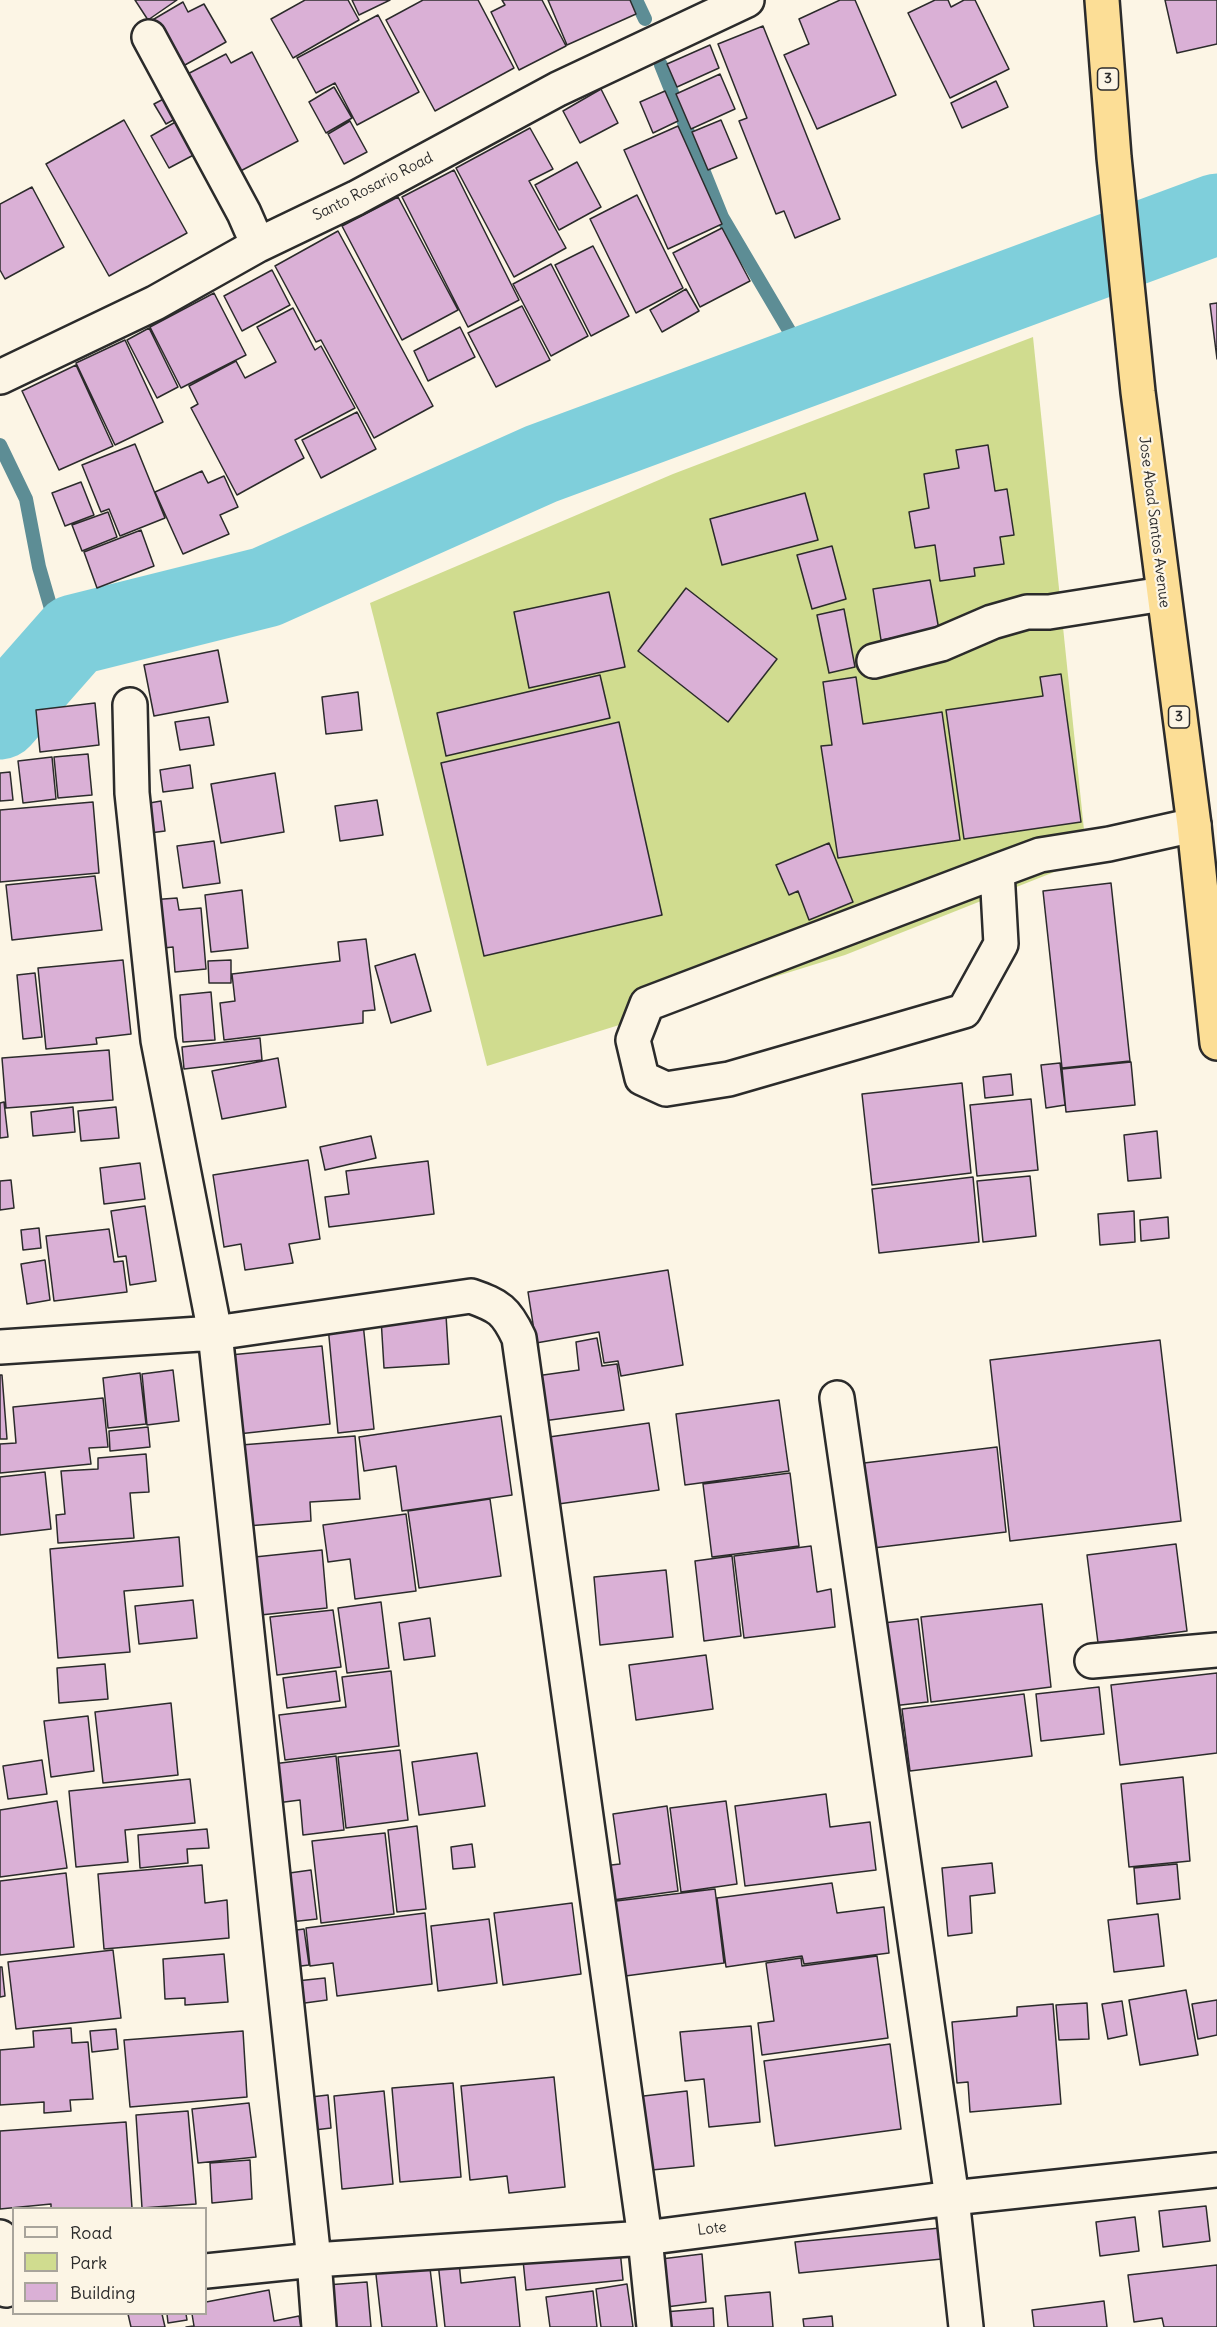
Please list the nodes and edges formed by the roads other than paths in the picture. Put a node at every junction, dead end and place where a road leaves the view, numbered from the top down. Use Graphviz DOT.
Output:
graph roads {
  1 [pos="747,0"];
  2 [pos="1102,0"];
  3 [pos="148,37"];
  4 [pos="258,245"];
  5 [pos="0,377"];
  6 [pos="1164,594"];
  7 [pos="874,662"];
  8 [pos="130,705"];
  9 [pos="1194,825"];
  10 [pos="997,871"];
  11 [pos="1217,1043"];
  12 [pos="215,1333"];
  13 [pos="0,1347"];
  14 [pos="837,1398"];
  15 [pos="1217,1650"];
  16 [pos="1092,1661"];
  17 [pos="1217,2170"];
  18 [pos="952,2198"];
  19 [pos="0,2237"];
  20 [pos="645,2238"];
  21 [pos="314,2260"];
  22 [pos="207,2271"];
  23 [pos="6,2290"];
  24 [pos="320,2327"];
  25 [pos="654,2327"];
  26 [pos="966,2327"];
  1 -- 4 [label="street, Santo Rosario Road"];
  2 -- 6 [label="highway, Jose Abad Santos Avenue / 3"];
  3 -- 4 [label="street"];
  4 -- 5 [label="street, Santo Rosario Road"];
  6 -- 7 [label="street"];
  6 -- 9 [label="highway, Jose Abad Santos Avenue / 3"];
  8 -- 12 [label="street"];
  9 -- 10 [label="street"];
  9 -- 11 [label="highway, Jose Abad Santos Avenue / 3"];
  10 -- 10 [label="street"];
  12 -- 13 [label="street"];
  12 -- 20 [label="street"];
  12 -- 21 [label="street"];
  14 -- 18 [label="street"];
  15 -- 16 [label="street"];
  17 -- 18 [label="street, Lote"];
  18 -- 20 [label="street, Lote"];
  18 -- 26 [label="street"];
  19 -- 23 [label="street"];
  20 -- 21 [label="street, Lote"];
  20 -- 25 [label="street"];
  21 -- 22 [label="street, Lote"];
  21 -- 24 [label="street"];
}
